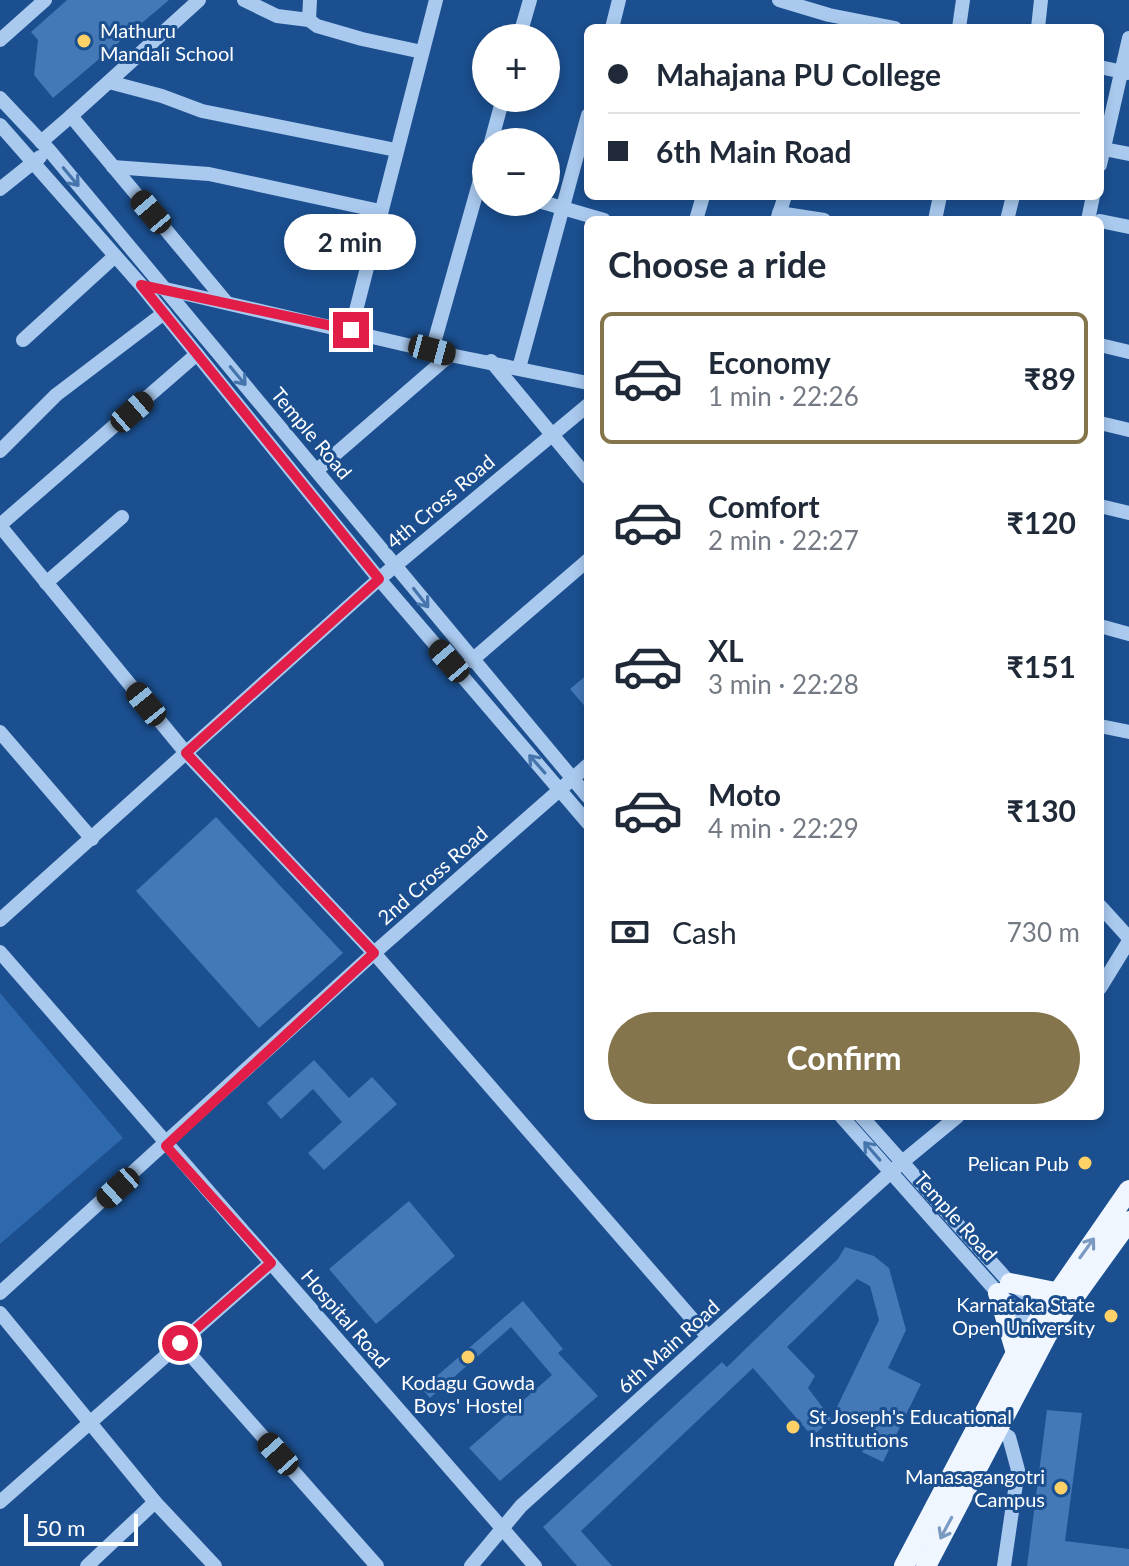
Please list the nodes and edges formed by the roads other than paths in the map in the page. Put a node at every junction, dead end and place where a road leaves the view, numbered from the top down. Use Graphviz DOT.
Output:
graph roads {
  1 [pos="45,0"];
  2 [pos="199,0"];
  3 [pos="244,0"];
  4 [pos="310,0"];
  5 [pos="436,0"];
  6 [pos="530,0"];
  7 [pos="619,0"];
  8 [pos="779,0"];
  9 [pos="963,0"];
  10 [pos="1041,0"];
  11 [pos="809,4"];
  12 [pos="309,20"];
  13 [pos="838,23"];
  14 [pos="523,24"];
  15 [pos="613,24"];
  16 [pos="960,24"];
  17 [pos="1038,24"];
  18 [pos="1129,38"];
  19 [pos="0,40"];
  20 [pos="422,52"];
  21 [pos="1104,68"];
  22 [pos="1125,72"];
  23 [pos="109,82"];
  24 [pos="0,98"];
  25 [pos="71,116"];
  26 [pos="0,125"];
  27 [pos="584,130"];
  28 [pos="45,146"];
  29 [pos="1104,149"];
  30 [pos="396,150"];
  31 [pos="1129,154"];
  32 [pos="33,162"];
  33 [pos="113,167"];
  34 [pos="0,189"];
  35 [pos="560,207"];
  36 [pos="563,208"];
  37 [pos="380,211"];
  38 [pos="473,216"];
  39 [pos="590,216"];
  40 [pos="1104,222"];
  41 [pos="1129,227"];
  42 [pos="115,256"];
  43 [pos="141,285"];
  44 [pos="165,288"];
  45 [pos="226,302"];
  46 [pos="164,313"];
  47 [pos="351,330"];
  48 [pos="23,340"];
  49 [pos="1104,346"];
  50 [pos="432,350"];
  51 [pos="1129,352"];
  52 [pos="197,354"];
  53 [pos="450,355"];
  54 [pos="491,361"];
  55 [pos="519,368"];
  56 [pos="584,382"];
  57 [pos="584,408"];
  58 [pos="1104,424"];
  59 [pos="1129,430"];
  60 [pos="551,435"];
  61 [pos="0,451"];
  62 [pos="317,470"];
  63 [pos="584,473"];
  64 [pos="1104,507"];
  65 [pos="1129,513"];
  66 [pos="122,517"];
  67 [pos="0,525"];
  68 [pos="584,563"];
  69 [pos="395,565"];
  70 [pos="379,579"];
  71 [pos="46,583"];
  72 [pos="1104,627"];
  73 [pos="1129,634"];
  74 [pos="471,661"];
  75 [pos="1104,727"];
  76 [pos="0,732"];
  77 [pos="1129,732"];
  78 [pos="186,753"];
  79 [pos="584,768"];
  80 [pos="572,779"];
  81 [pos="559,790"];
  82 [pos="584,792"];
  83 [pos="584,818"];
  84 [pos="92,839"];
  85 [pos="1104,911"];
  86 [pos="0,920"];
  87 [pos="1129,940"];
  88 [pos="0,952"];
  89 [pos="374,953"];
  90 [pos="1104,981"];
  91 [pos="845,1120"];
  92 [pos="864,1120"];
  93 [pos="953,1120"];
  94 [pos="166,1146"];
  95 [pos="896,1168"];
  96 [pos="1129,1190"];
  97 [pos="1129,1221"];
  98 [pos="271,1263"];
  99 [pos="1004,1288"];
  100 [pos="0,1293"];
  101 [pos="1054,1305"];
  102 [pos="0,1313"];
  103 [pos="1040,1330"];
  104 [pos="708,1337"];
  105 [pos="180,1343"];
  106 [pos="1016,1353"];
  107 [pos="90,1422"];
  108 [pos="997,1430"];
  109 [pos="0,1502"];
  110 [pos="155,1502"];
  111 [pos="502,1528"];
  112 [pos="87,1566"];
  113 [pos="215,1566"];
  114 [pos="377,1566"];
  115 [pos="471,1566"];
  116 [pos="535,1566"];
  117 [pos="904,1566"];
  118 [pos="926,1566"];
  119 [pos="1004,1566"];
  1 -- 19 [label="street"];
  2 -- 23 [label="street"];
  3 -- 12 [label="street"];
  4 -- 12 [label="street"];
  5 -- 20 [label="street"];
  6 -- 14 [label="street"];
  7 -- 15 [label="street"];
  8 -- 11 [label="street"];
  9 -- 16 [label="street"];
  10 -- 17 [label="street"];
  11 -- 13 [label="street"];
  12 -- 20 [label="street"];
  18 -- 22 [label="street"];
  20 -- 30 [label="street"];
  21 -- 22 [label="street"];
  22 -- 29 [label="street"];
  23 -- 25 [label="street"];
  23 -- 30 [label="street"];
  24 -- 28 [label="street, Temple Road"];
  25 -- 28 [label="street"];
  25 -- 33 [label="street"];
  26 -- 32 [label="street, Temple Road"];
  27 -- 36 [label="street"];
  28 -- 32 [label="street"];
  28 -- 44 [label="street, Temple Road, one-way"];
  29 -- 31 [label="street"];
  30 -- 37 [label="street"];
  32 -- 34 [label="street"];
  32 -- 42 [label="street, Temple Road"];
  33 -- 37 [label="street"];
  33 -- 45 [label="street"];
  35 -- 36 [label="street"];
  36 -- 39 [label="street"];
  36 -- 55 [label="street"];
  37 -- 47 [label="street"];
  38 -- 50 [label="street"];
  40 -- 41 [label="street"];
  42 -- 43 [label="street, Temple Road"];
  42 -- 48 [label="street"];
  43 -- 44 [label="street"];
  43 -- 46 [label="street, Temple Road"];
  44 -- 45 [label="street"];
  44 -- 62 [label="street, Temple Road, one-way"];
  45 -- 47 [label="street"];
  46 -- 52 [label="street, Temple Road"];
  46 -- 61 [label="street"];
  47 -- 50 [label="street"];
  49 -- 51 [label="street"];
  50 -- 53 [label="street"];
  52 -- 67 [label="street"];
  52 -- 70 [label="street, Temple Road"];
  53 -- 54 [label="street"];
  53 -- 62 [label="street"];
  54 -- 55 [label="street"];
  54 -- 60 [label="street"];
  55 -- 56 [label="street"];
  57 -- 60 [label="street, 4th Cross Road"];
  58 -- 59 [label="street"];
  60 -- 63 [label="street"];
  60 -- 69 [label="street, 4th Cross Road"];
  62 -- 69 [label="street, Temple Road"];
  64 -- 65 [label="street"];
  66 -- 71 [label="street"];
  67 -- 71 [label="street"];
  68 -- 74 [label="street"];
  69 -- 70 [label="street, 4th Cross Road"];
  69 -- 74 [label="street, Temple Road, one-way"];
  70 -- 78 [label="street, 4th Cross Road"];
  81 -- 70 [label="street, Temple Road, one-way"];
  71 -- 78 [label="street"];
  72 -- 73 [label="street"];
  74 -- 80 [label="street, Temple Road"];
  75 -- 77 [label="street"];
  76 -- 84 [label="street"];
  78 -- 84 [label="street, 4th Cross Road"];
  78 -- 89 [label="street"];
  79 -- 80 [label="street, 2nd Cross Road"];
  80 -- 81 [label="street, 2nd Cross Road"];
  80 -- 82 [label="street, Temple Road"];
  81 -- 83 [label="street, Temple Road"];
  81 -- 89 [label="street, 2nd Cross Road"];
  84 -- 86 [label="street, 4th Cross Road"];
  85 -- 87 [label="street"];
  87 -- 90 [label="street"];
  88 -- 94 [label="street, Hospital Road"];
  89 -- 94 [label="street, 2nd Cross Road"];
  89 -- 104 [label="street"];
  95 -- 91 [label="street, Temple Road, one-way"];
  92 -- 95 [label="street, Temple Road"];
  93 -- 95 [label="street, 6th Main Road"];
  94 -- 98 [label="street, Hospital Road"];
  94 -- 100 [label="street, 2nd Cross Road"];
  95 -- 99 [label="street, Temple Road"];
  95 -- 104 [label="street, 6th Main Road"];
  101 -- 96 [label="main road, one-way"];
  97 -- 101 [label="main road"];
  98 -- 105 [label="street"];
  98 -- 111 [label="street, Hospital Road"];
  99 -- 101 [label="main road"];
  99 -- 103 [label="street, Temple Road"];
  99 -- 106 [label="main road"];
  101 -- 103 [label="main road"];
  102 -- 107 [label="street"];
  103 -- 106 [label="main road"];
  103 -- 108 [label="main road"];
  104 -- 111 [label="street, 6th Main Road"];
  105 -- 107 [label="street"];
  105 -- 114 [label="street"];
  106 -- 117 [label="main road"];
  107 -- 109 [label="street"];
  107 -- 110 [label="street"];
  108 -- 118 [label="main road, one-way"];
  108 -- 119 [label="street"];
  110 -- 112 [label="street"];
  110 -- 113 [label="street"];
  111 -- 115 [label="street, 6th Main Road"];
  111 -- 116 [label="street, Hospital Road"];
}
